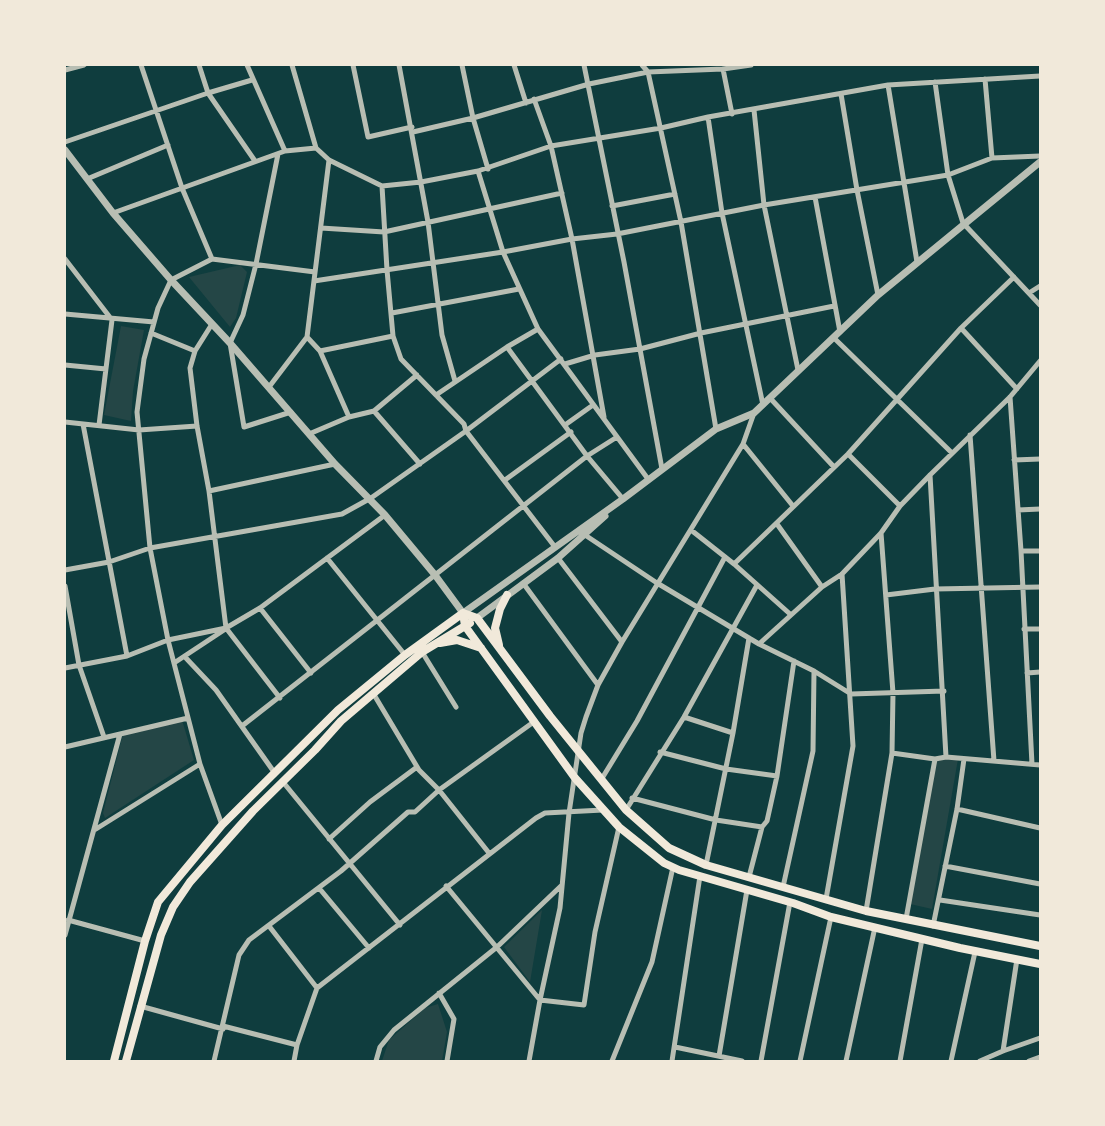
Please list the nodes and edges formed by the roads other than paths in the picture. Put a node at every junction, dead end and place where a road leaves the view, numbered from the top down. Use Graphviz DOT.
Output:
graph roads {
  1 [pos="84,65"];
  2 [pos="141,65"];
  3 [pos="199,65"];
  4 [pos="247,65"];
  5 [pos="292,65"];
  6 [pos="353,65"];
  7 [pos="399,65"];
  8 [pos="462,65"];
  9 [pos="514,65"];
  10 [pos="584,65"];
  11 [pos="642,65"];
  12 [pos="740,65"];
  13 [pos="751,65"];
  14 [pos="723,69"];
  15 [pos="65,70"];
  16 [pos="648,72"];
  17 [pos="1040,76"];
  18 [pos="985,79"];
  19 [pos="252,80"];
  20 [pos="935,82"];
  21 [pos="589,84"];
  22 [pos="888,85"];
  23 [pos="208,93"];
  24 [pos="841,94"];
  25 [pos="534,99"];
  26 [pos="526,103"];
  27 [pos="754,110"];
  28 [pos="156,111"];
  29 [pos="732,114"];
  30 [pos="708,117"];
  31 [pos="473,118"];
  32 [pos="661,128"];
  33 [pos="412,130"];
  34 [pos="600,138"];
  35 [pos="65,142"];
  36 [pos="168,145"];
  37 [pos="551,145"];
  38 [pos="316,148"];
  39 [pos="65,151"];
  40 [pos="285,151"];
  41 [pos="278,154"];
  42 [pos="1040,156"];
  43 [pos="992,158"];
  44 [pos="329,160"];
  45 [pos="255,161"];
  46 [pos="1040,162"];
  47 [pos="488,169"];
  48 [pos="478,172"];
  49 [pos="948,175"];
  50 [pos="87,180"];
  51 [pos="421,182"];
  52 [pos="902,183"];
  53 [pos="382,186"];
  54 [pos="182,188"];
  55 [pos="857,190"];
  56 [pos="562,193"];
  57 [pos="675,194"];
  58 [pos="815,197"];
  59 [pos="764,205"];
  60 [pos="612,206"];
  61 [pos="488,208"];
  62 [pos="113,213"];
  63 [pos="722,213"];
  64 [pos="428,222"];
  65 [pos="681,222"];
  66 [pos="964,223"];
  67 [pos="321,228"];
  68 [pos="384,232"];
  69 [pos="617,234"];
  70 [pos="572,239"];
  71 [pos="503,252"];
  72 [pos="65,259"];
  73 [pos="212,259"];
  74 [pos="433,262"];
  75 [pos="917,262"];
  76 [pos="256,264"];
  77 [pos="387,270"];
  78 [pos="315,272"];
  79 [pos="1014,277"];
  80 [pos="171,280"];
  81 [pos="314,281"];
  82 [pos="1040,286"];
  83 [pos="519,289"];
  84 [pos="1029,293"];
  85 [pos="878,295"];
  86 [pos="438,304"];
  87 [pos="1040,305"];
  88 [pos="834,306"];
  89 [pos="392,313"];
  90 [pos="65,314"];
  91 [pos="788,315"];
  92 [pos="112,320"];
  93 [pos="154,322"];
  94 [pos="746,323"];
  95 [pos="212,324"];
  96 [pos="961,328"];
  97 [pos="538,329"];
  98 [pos="151,333"];
  99 [pos="701,333"];
  100 [pos="837,335"];
  101 [pos="393,336"];
  102 [pos="307,337"];
  103 [pos="230,344"];
  104 [pos="507,347"];
  105 [pos="640,349"];
  106 [pos="195,351"];
  107 [pos="320,351"];
  108 [pos="594,355"];
  109 [pos="1040,361"];
  110 [pos="563,362"];
  111 [pos="65,365"];
  112 [pos="106,369"];
  113 [pos="798,370"];
  114 [pos="417,375"];
  115 [pos="455,381"];
  116 [pos="533,382"];
  117 [pos="269,387"];
  118 [pos="1017,389"];
  119 [pos="436,395"];
  120 [pos="1010,397"];
  121 [pos="770,398"];
  122 [pos="898,399"];
  123 [pos="593,405"];
  124 [pos="763,405"];
  125 [pos="374,411"];
  126 [pos="291,412"];
  127 [pos="754,414"];
  128 [pos="349,416"];
  129 [pos="604,419"];
  130 [pos="65,422"];
  131 [pos="83,424"];
  132 [pos="99,425"];
  133 [pos="565,425"];
  134 [pos="197,426"];
  135 [pos="716,429"];
  136 [pos="139,430"];
  137 [pos="467,431"];
  138 [pos="570,432"];
  139 [pos="309,434"];
  140 [pos="970,435"];
  141 [pos="617,437"];
  142 [pos="743,444"];
  143 [pos="952,453"];
  144 [pos="848,454"];
  145 [pos="587,456"];
  146 [pos="1040,459"];
  147 [pos="1014,460"];
  148 [pos="335,464"];
  149 [pos="420,464"];
  150 [pos="834,467"];
  151 [pos="662,469"];
  152 [pos="929,475"];
  153 [pos="648,479"];
  154 [pos="505,480"];
  155 [pos="209,491"];
  156 [pos="371,498"];
  157 [pos="623,499"];
  158 [pos="523,506"];
  159 [pos="793,506"];
  160 [pos="901,506"];
  161 [pos="1040,509"];
  162 [pos="1018,510"];
  163 [pos="385,515"];
  164 [pos="777,524"];
  165 [pos="691,530"];
  166 [pos="881,533"];
  167 [pos="585,535"];
  168 [pos="216,537"];
  169 [pos="555,547"];
  170 [pos="150,548"];
  171 [pos="1021,551"];
  172 [pos="1040,551"];
  173 [pos="725,557"];
  174 [pos="327,558"];
  175 [pos="558,558"];
  176 [pos="110,562"];
  177 [pos="734,564"];
  178 [pos="65,570"];
  179 [pos="842,574"];
  180 [pos="435,575"];
  181 [pos="523,583"];
  182 [pos="657,583"];
  183 [pos="757,585"];
  184 [pos="65,586"];
  185 [pos="822,587"];
  186 [pos="983,587"];
  187 [pos="1023,587"];
  188 [pos="1040,587"];
  189 [pos="935,589"];
  190 [pos="507,595"];
  191 [pos="886,595"];
  192 [pos="698,607"];
  193 [pos="260,608"];
  194 [pos="463,613"];
  195 [pos="790,614"];
  196 [pos="477,618"];
  197 [pos="376,620"];
  198 [pos="465,625"];
  199 [pos="732,627"];
  200 [pos="226,628"];
  201 [pos="1024,629"];
  202 [pos="1040,629"];
  203 [pos="68,633"];
  204 [pos="749,638"];
  205 [pos="168,640"];
  206 [pos="622,642"];
  207 [pos="437,643"];
  208 [pos="759,643"];
  209 [pos="499,648"];
  210 [pos="483,649"];
  211 [pos="422,652"];
  212 [pos="405,655"];
  213 [pos="127,656"];
  214 [pos="185,657"];
  215 [pos="794,660"];
  216 [pos="174,663"];
  217 [pos="79,665"];
  218 [pos="65,668"];
  219 [pos="814,671"];
  220 [pos="311,673"];
  221 [pos="1027,673"];
  222 [pos="1040,673"];
  223 [pos="598,685"];
  224 [pos="944,691"];
  225 [pos="373,693"];
  226 [pos="893,693"];
  227 [pos="851,694"];
  228 [pos="280,698"];
  229 [pos="456,707"];
  230 [pos="684,717"];
  231 [pos="1030,717"];
  232 [pos="1040,717"];
  233 [pos="188,718"];
  234 [pos="535,721"];
  235 [pos="242,726"];
  236 [pos="733,733"];
  237 [pos="120,734"];
  238 [pos="104,737"];
  239 [pos="65,747"];
  240 [pos="579,750"];
  241 [pos="660,752"];
  242 [pos="892,753"];
  243 [pos="946,757"];
  244 [pos="935,759"];
  245 [pos="964,760"];
  246 [pos="994,761"];
  247 [pos="200,764"];
  248 [pos="1032,764"];
  249 [pos="1040,765"];
  250 [pos="417,767"];
  251 [pos="726,769"];
  252 [pos="274,772"];
  253 [pos="777,776"];
  254 [pos="575,778"];
  255 [pos="601,780"];
  256 [pos="283,782"];
  257 [pos="439,790"];
  258 [pos="632,798"];
  259 [pos="957,808"];
  260 [pos="603,810"];
  261 [pos="626,810"];
  262 [pos="569,813"];
  263 [pos="716,820"];
  264 [pos="222,825"];
  265 [pos="619,827"];
  266 [pos="762,827"];
  267 [pos="1040,828"];
  268 [pos="95,830"];
  269 [pos="329,839"];
  270 [pos="489,853"];
  271 [pos="349,863"];
  272 [pos="706,865"];
  273 [pos="946,866"];
  274 [pos="673,867"];
  275 [pos="700,876"];
  276 [pos="748,877"];
  277 [pos="1040,884"];
  278 [pos="562,885"];
  279 [pos="446,886"];
  280 [pos="783,887"];
  281 [pos="319,888"];
  282 [pos="747,890"];
  283 [pos="826,899"];
  284 [pos="940,900"];
  285 [pos="790,902"];
  286 [pos="866,911"];
  287 [pos="1040,915"];
  288 [pos="831,917"];
  289 [pos="906,919"];
  290 [pos="66,920"];
  291 [pos="400,925"];
  292 [pos="269,926"];
  293 [pos="933,926"];
  294 [pos="875,927"];
  295 [pos="65,935"];
  296 [pos="922,939"];
  297 [pos="145,941"];
  298 [pos="1040,946"];
  299 [pos="497,947"];
  300 [pos="369,948"];
  301 [pos="975,952"];
  302 [pos="1017,959"];
  303 [pos="1040,964"];
  304 [pos="317,988"];
  305 [pos="439,993"];
  306 [pos="540,1000"];
  307 [pos="140,1006"];
  308 [pos="223,1028"];
  309 [pos="1040,1038"];
  310 [pos="297,1045"];
  311 [pos="675,1047"];
  312 [pos="1003,1051"];
  313 [pos="719,1056"];
  314 [pos="1040,1057"];
  315 [pos="114,1061"];
  316 [pos="126,1061"];
  317 [pos="214,1061"];
  318 [pos="294,1061"];
  319 [pos="376,1061"];
  320 [pos="447,1061"];
  321 [pos="529,1061"];
  322 [pos="612,1061"];
  323 [pos="672,1061"];
  324 [pos="742,1061"];
  325 [pos="761,1061"];
  326 [pos="800,1061"];
  327 [pos="846,1061"];
  328 [pos="900,1061"];
  329 [pos="951,1061"];
  330 [pos="980,1061"];
  331 [pos="1029,1061"];
  1 -- 15 [label="street"];
  2 -- 28 [label="street"];
  3 -- 23 [label="street"];
  4 -- 19 [label="street"];
  5 -- 38 [label="street"];
  6 -- 33 [label="street"];
  7 -- 33 [label="street"];
  8 -- 31 [label="street"];
  9 -- 26 [label="street"];
  10 -- 21 [label="street"];
  11 -- 16 [label="street"];
  12 -- 13 [label="street"];
  12 -- 14 [label="street"];
  14 -- 16 [label="street"];
  14 -- 29 [label="street"];
  16 -- 21 [label="street"];
  16 -- 32 [label="street"];
  17 -- 18 [label="street"];
  18 -- 20 [label="street"];
  18 -- 43 [label="street"];
  19 -- 23 [label="street"];
  19 -- 40 [label="street"];
  20 -- 22 [label="street"];
  20 -- 49 [label="street"];
  21 -- 25 [label="street"];
  21 -- 34 [label="street"];
  22 -- 24 [label="street"];
  22 -- 52 [label="street"];
  23 -- 28 [label="street"];
  23 -- 45 [label="street"];
  24 -- 27 [label="street"];
  24 -- 55 [label="street"];
  25 -- 26 [label="street"];
  25 -- 37 [label="street"];
  26 -- 31 [label="street"];
  27 -- 29 [label="street"];
  27 -- 59 [label="street"];
  28 -- 35 [label="street"];
  28 -- 36 [label="street"];
  29 -- 30 [label="street"];
  30 -- 32 [label="street"];
  30 -- 63 [label="street"];
  31 -- 33 [label="street"];
  31 -- 47 [label="street"];
  32 -- 34 [label="street"];
  32 -- 57 [label="street"];
  33 -- 51 [label="street"];
  34 -- 37 [label="street"];
  34 -- 60 [label="street"];
  36 -- 50 [label="street"];
  36 -- 54 [label="street"];
  37 -- 47 [label="street"];
  37 -- 56 [label="street"];
  38 -- 40 [label="street"];
  38 -- 44 [label="street"];
  39 -- 50 [label="street"];
  40 -- 41 [label="street"];
  41 -- 45 [label="street"];
  41 -- 76 [label="street"];
  42 -- 43 [label="street"];
  43 -- 49 [label="street"];
  44 -- 53 [label="street"];
  44 -- 67 [label="street"];
  45 -- 54 [label="street"];
  46 -- 66 [label="street"];
  47 -- 48 [label="street"];
  48 -- 51 [label="street"];
  48 -- 61 [label="street"];
  49 -- 52 [label="street"];
  49 -- 66 [label="street"];
  50 -- 62 [label="street"];
  51 -- 53 [label="street"];
  51 -- 64 [label="street"];
  52 -- 55 [label="street"];
  52 -- 75 [label="street"];
  53 -- 68 [label="street"];
  54 -- 62 [label="street"];
  54 -- 73 [label="street"];
  55 -- 58 [label="street"];
  55 -- 85 [label="street"];
  56 -- 61 [label="street"];
  56 -- 70 [label="street"];
  57 -- 60 [label="street"];
  57 -- 65 [label="street"];
  58 -- 59 [label="street"];
  58 -- 88 [label="street"];
  59 -- 63 [label="street"];
  59 -- 91 [label="street"];
  60 -- 69 [label="street"];
  61 -- 64 [label="street"];
  61 -- 71 [label="street"];
  62 -- 80 [label="street"];
  63 -- 65 [label="street"];
  63 -- 94 [label="street"];
  64 -- 68 [label="street"];
  64 -- 74 [label="street"];
  65 -- 69 [label="street"];
  65 -- 99 [label="street"];
  66 -- 75 [label="street"];
  66 -- 79 [label="street"];
  67 -- 68 [label="street"];
  67 -- 78 [label="street"];
  68 -- 77 [label="street"];
  69 -- 70 [label="street"];
  69 -- 105 [label="street"];
  70 -- 71 [label="street"];
  70 -- 108 [label="street"];
  71 -- 74 [label="street"];
  71 -- 83 [label="street"];
  72 -- 92 [label="street"];
  73 -- 76 [label="street"];
  73 -- 80 [label="street"];
  74 -- 77 [label="street"];
  74 -- 86 [label="street"];
  75 -- 85 [label="street"];
  76 -- 78 [label="street"];
  76 -- 103 [label="street"];
  77 -- 81 [label="street"];
  77 -- 89 [label="street"];
  78 -- 81 [label="street"];
  79 -- 84 [label="street"];
  79 -- 96 [label="street"];
  80 -- 93 [label="street"];
  80 -- 95 [label="street"];
  81 -- 102 [label="street"];
  82 -- 84 [label="street"];
  83 -- 86 [label="street"];
  83 -- 97 [label="street"];
  84 -- 87 [label="street"];
  85 -- 100 [label="street"];
  86 -- 89 [label="street"];
  86 -- 115 [label="street"];
  88 -- 91 [label="street"];
  88 -- 100 [label="street"];
  89 -- 101 [label="street"];
  90 -- 92 [label="street"];
  91 -- 94 [label="street"];
  91 -- 113 [label="street"];
  92 -- 93 [label="street"];
  92 -- 112 [label="street"];
  93 -- 98 [label="street"];
  94 -- 99 [label="street"];
  94 -- 124 [label="street"];
  95 -- 103 [label="street"];
  95 -- 106 [label="street"];
  96 -- 118 [label="street"];
  96 -- 122 [label="street"];
  97 -- 104 [label="street"];
  97 -- 110 [label="street"];
  98 -- 106 [label="street"];
  98 -- 136 [label="street"];
  99 -- 105 [label="street"];
  99 -- 135 [label="street"];
  100 -- 113 [label="street"];
  100 -- 122 [label="street"];
  101 -- 107 [label="street"];
  101 -- 114 [label="street"];
  102 -- 107 [label="street"];
  102 -- 117 [label="street"];
  103 -- 117 [label="street"];
  103 -- 126 [label="street"];
  104 -- 115 [label="street"];
  104 -- 116 [label="street"];
  105 -- 108 [label="street"];
  105 -- 151 [label="street"];
  106 -- 134 [label="street"];
  107 -- 128 [label="street"];
  108 -- 110 [label="street"];
  108 -- 129 [label="street"];
  109 -- 118 [label="street"];
  110 -- 116 [label="street"];
  110 -- 123 [label="street"];
  111 -- 112 [label="street"];
  112 -- 132 [label="street"];
  113 -- 121 [label="street"];
  114 -- 119 [label="street"];
  114 -- 125 [label="street"];
  115 -- 119 [label="street"];
  116 -- 133 [label="street"];
  116 -- 137 [label="street"];
  117 -- 126 [label="street"];
  118 -- 120 [label="street"];
  119 -- 137 [label="street"];
  120 -- 140 [label="street"];
  120 -- 147 [label="street"];
  121 -- 124 [label="street"];
  121 -- 150 [label="street"];
  122 -- 143 [label="street"];
  122 -- 144 [label="street"];
  123 -- 129 [label="street"];
  123 -- 133 [label="street"];
  124 -- 127 [label="street"];
  125 -- 128 [label="street"];
  125 -- 149 [label="street"];
  126 -- 139 [label="street"];
  127 -- 135 [label="street"];
  127 -- 142 [label="street"];
  128 -- 139 [label="street"];
  129 -- 141 [label="street"];
  130 -- 131 [label="street"];
  131 -- 132 [label="street"];
  131 -- 176 [label="street"];
  132 -- 136 [label="street"];
  133 -- 138 [label="street"];
  134 -- 136 [label="street"];
  134 -- 155 [label="street"];
  135 -- 151 [label="street"];
  136 -- 170 [label="street"];
  137 -- 149 [label="street"];
  137 -- 154 [label="street"];
  138 -- 145 [label="street"];
  138 -- 154 [label="street"];
  139 -- 148 [label="street"];
  140 -- 143 [label="street"];
  140 -- 186 [label="street"];
  141 -- 145 [label="street"];
  141 -- 153 [label="street"];
  142 -- 159 [label="street"];
  142 -- 165 [label="street"];
  143 -- 152 [label="street"];
  144 -- 150 [label="street"];
  144 -- 160 [label="street"];
  145 -- 157 [label="street"];
  145 -- 158 [label="street"];
  146 -- 147 [label="street"];
  147 -- 162 [label="street"];
  148 -- 155 [label="street"];
  148 -- 156 [label="street"];
  149 -- 156 [label="street"];
  150 -- 159 [label="street"];
  151 -- 153 [label="street"];
  152 -- 160 [label="street"];
  152 -- 189 [label="street"];
  153 -- 157 [label="street"];
  154 -- 158 [label="street"];
  155 -- 168 [label="street"];
  156 -- 163 [label="street"];
  156 -- 168 [label="street"];
  157 -- 167 [label="street"];
  157 -- 169 [label="street"];
  158 -- 169 [label="street"];
  158 -- 180 [label="street"];
  159 -- 164 [label="street"];
  160 -- 166 [label="street"];
  161 -- 162 [label="street"];
  162 -- 171 [label="street"];
  163 -- 174 [label="street"];
  163 -- 180 [label="street"];
  164 -- 177 [label="street"];
  164 -- 185 [label="street"];
  165 -- 173 [label="street"];
  165 -- 182 [label="street"];
  166 -- 179 [label="street"];
  166 -- 191 [label="street"];
  167 -- 175 [label="street"];
  167 -- 182 [label="street"];
  168 -- 170 [label="street"];
  168 -- 200 [label="street"];
  169 -- 194 [label="street"];
  170 -- 176 [label="street"];
  170 -- 205 [label="street"];
  171 -- 172 [label="street"];
  171 -- 187 [label="street"];
  173 -- 177 [label="street"];
  173 -- 192 [label="street"];
  174 -- 193 [label="street"];
  174 -- 197 [label="street"];
  175 -- 181 [label="street"];
  175 -- 206 [label="street"];
  176 -- 178 [label="street"];
  176 -- 213 [label="street"];
  177 -- 183 [label="street"];
  179 -- 185 [label="street"];
  179 -- 227 [label="street"];
  180 -- 194 [label="street"];
  180 -- 197 [label="street"];
  181 -- 190 [label="street"];
  181 -- 223 [label="street"];
  182 -- 192 [label="street"];
  182 -- 206 [label="street"];
  183 -- 195 [label="street"];
  183 -- 199 [label="street"];
  184 -- 203 [label="street"];
  185 -- 195 [label="street"];
  186 -- 187 [label="street"];
  186 -- 189 [label="street"];
  186 -- 246 [label="street"];
  187 -- 188 [label="street"];
  187 -- 201 [label="street"];
  189 -- 191 [label="street"];
  189 -- 224 [label="street"];
  190 -- 196 [label="street"];
  190 -- 209 [label="main road"];
  191 -- 226 [label="street"];
  192 -- 199 [label="street"];
  192 -- 255 [label="street"];
  193 -- 200 [label="street"];
  193 -- 220 [label="street"];
  194 -- 196 [label="main road"];
  194 -- 198 [label="main road"];
  194 -- 212 [label="main road"];
  195 -- 208 [label="street"];
  196 -- 198 [label="main road"];
  196 -- 209 [label="main road"];
  197 -- 212 [label="street"];
  197 -- 220 [label="street"];
  198 -- 207 [label="main road"];
  198 -- 210 [label="main road"];
  199 -- 204 [label="street"];
  199 -- 230 [label="street"];
  200 -- 205 [label="street"];
  200 -- 214 [label="street"];
  200 -- 228 [label="street"];
  201 -- 202 [label="street"];
  201 -- 221 [label="street"];
  203 -- 217 [label="street"];
  204 -- 208 [label="street"];
  204 -- 236 [label="street"];
  205 -- 213 [label="street"];
  205 -- 216 [label="street"];
  206 -- 223 [label="street"];
  207 -- 210 [label="main road"];
  207 -- 211 [label="main road"];
  208 -- 215 [label="street"];
  209 -- 240 [label="main road"];
  210 -- 234 [label="main road"];
  211 -- 225 [label="main road"];
  211 -- 229 [label="street"];
  212 -- 252 [label="main road"];
  213 -- 217 [label="street"];
  214 -- 216 [label="street"];
  214 -- 235 [label="street"];
  215 -- 219 [label="street"];
  215 -- 253 [label="street"];
  216 -- 233 [label="street"];
  217 -- 218 [label="street"];
  217 -- 238 [label="street"];
  219 -- 227 [label="street"];
  219 -- 280 [label="street"];
  220 -- 228 [label="street"];
  221 -- 222 [label="street"];
  221 -- 231 [label="street"];
  223 -- 240 [label="street"];
  224 -- 226 [label="street"];
  224 -- 243 [label="street"];
  225 -- 250 [label="street"];
  225 -- 256 [label="main road"];
  226 -- 227 [label="street"];
  226 -- 242 [label="street"];
  227 -- 283 [label="street"];
  228 -- 235 [label="street"];
  230 -- 236 [label="street"];
  230 -- 241 [label="street"];
  231 -- 232 [label="street"];
  231 -- 248 [label="street"];
  233 -- 237 [label="street"];
  233 -- 247 [label="street"];
  234 -- 254 [label="main road"];
  234 -- 257 [label="street"];
  235 -- 252 [label="street"];
  236 -- 251 [label="street"];
  237 -- 238 [label="street"];
  237 -- 268 [label="street"];
  238 -- 239 [label="street"];
  240 -- 254 [label="street"];
  240 -- 255 [label="main road"];
  241 -- 251 [label="street"];
  241 -- 258 [label="street"];
  242 -- 244 [label="street"];
  242 -- 286 [label="street"];
  243 -- 244 [label="street"];
  243 -- 245 [label="street"];
  244 -- 289 [label="street"];
  245 -- 246 [label="street"];
  245 -- 259 [label="street"];
  246 -- 248 [label="street"];
  247 -- 264 [label="street"];
  247 -- 268 [label="street"];
  248 -- 249 [label="street"];
  250 -- 257 [label="street"];
  250 -- 269 [label="street"];
  251 -- 253 [label="street"];
  251 -- 263 [label="street"];
  252 -- 264 [label="main road"];
  253 -- 266 [label="street"];
  254 -- 260 [label="main road"];
  254 -- 262 [label="street"];
  255 -- 261 [label="main road"];
  256 -- 269 [label="street"];
  256 -- 307 [label="main road"];
  257 -- 270 [label="street"];
  257 -- 271 [label="street"];
  258 -- 261 [label="street"];
  258 -- 263 [label="street"];
  259 -- 267 [label="street"];
  259 -- 273 [label="street"];
  260 -- 262 [label="street"];
  260 -- 265 [label="main road"];
  261 -- 272 [label="main road"];
  262 -- 270 [label="street"];
  262 -- 278 [label="street"];
  263 -- 266 [label="street"];
  263 -- 272 [label="street"];
  264 -- 297 [label="main road"];
  265 -- 274 [label="main road"];
  265 -- 306 [label="street"];
  266 -- 276 [label="street"];
  268 -- 290 [label="street"];
  269 -- 271 [label="street"];
  270 -- 279 [label="street"];
  271 -- 281 [label="street"];
  271 -- 291 [label="street"];
  272 -- 276 [label="main road"];
  273 -- 277 [label="street"];
  273 -- 284 [label="street"];
  274 -- 275 [label="main road"];
  274 -- 322 [label="street"];
  275 -- 282 [label="main road"];
  275 -- 311 [label="street"];
  276 -- 280 [label="main road"];
  278 -- 299 [label="street"];
  278 -- 306 [label="street"];
  279 -- 291 [label="street"];
  279 -- 299 [label="street"];
  280 -- 283 [label="main road"];
  281 -- 292 [label="street"];
  281 -- 300 [label="street"];
  282 -- 285 [label="main road"];
  282 -- 313 [label="street"];
  283 -- 286 [label="main road"];
  284 -- 287 [label="street"];
  284 -- 293 [label="street"];
  285 -- 288 [label="main road"];
  285 -- 325 [label="street"];
  286 -- 289 [label="main road"];
  288 -- 294 [label="main road"];
  288 -- 326 [label="street"];
  289 -- 293 [label="main road"];
  290 -- 295 [label="street"];
  290 -- 297 [label="street"];
  291 -- 300 [label="street"];
  292 -- 304 [label="street"];
  292 -- 308 [label="street"];
  293 -- 298 [label="main road"];
  294 -- 296 [label="main road"];
  294 -- 327 [label="street"];
  296 -- 301 [label="main road"];
  296 -- 328 [label="street"];
  297 -- 315 [label="main road"];
  299 -- 305 [label="street"];
  299 -- 306 [label="street"];
  300 -- 304 [label="street"];
  301 -- 302 [label="main road"];
  301 -- 329 [label="street"];
  302 -- 303 [label="main road"];
  302 -- 312 [label="street"];
  304 -- 310 [label="street"];
  305 -- 319 [label="street"];
  305 -- 320 [label="street"];
  306 -- 321 [label="street"];
  307 -- 308 [label="street"];
  307 -- 316 [label="main road"];
  308 -- 310 [label="street"];
  308 -- 317 [label="street"];
  309 -- 312 [label="street"];
  310 -- 318 [label="street"];
  311 -- 313 [label="street"];
  311 -- 323 [label="street"];
  312 -- 330 [label="street"];
  313 -- 324 [label="street"];
  314 -- 331 [label="street"];
}
